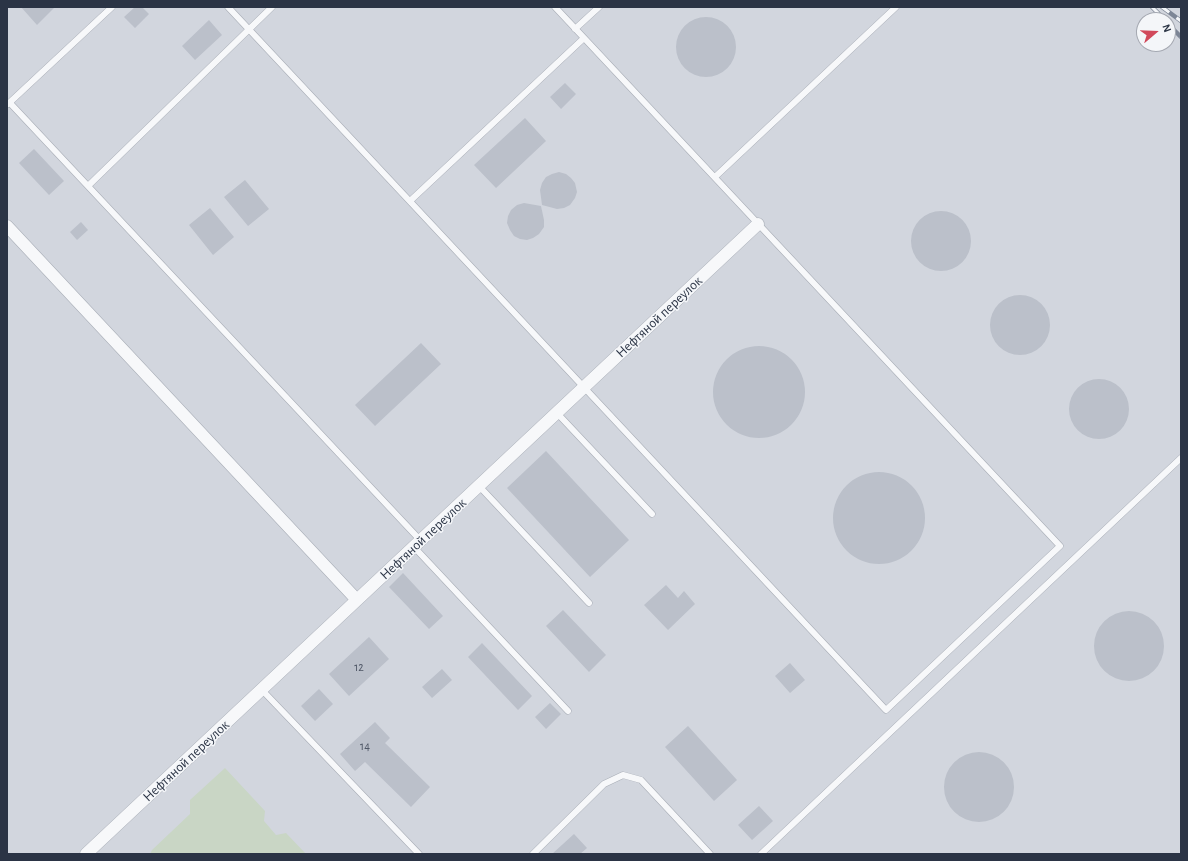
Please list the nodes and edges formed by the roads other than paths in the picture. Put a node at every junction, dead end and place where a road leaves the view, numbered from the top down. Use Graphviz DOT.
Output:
graph roads {
  1 [pos="112,7"];
  2 [pos="228,7"];
  3 [pos="272,7"];
  4 [pos="555,7"];
  5 [pos="599,7"];
  6 [pos="896,7"];
  7 [pos="249,29"];
  8 [pos="576,29"];
  9 [pos="584,38"];
  10 [pos="8,104"];
  11 [pos="715,177"];
  12 [pos="88,186"];
  13 [pos="410,201"];
  14 [pos="758,224"];
  15 [pos="7,226"];
  16 [pos="584,388"];
  17 [pos="557,413"];
  18 [pos="1181,458"];
  19 [pos="480,486"];
  20 [pos="652,514"];
  21 [pos="417,544"];
  22 [pos="358,600"];
  23 [pos="589,603"];
  24 [pos="262,690"];
  25 [pos="568,711"];
  26 [pos="86,854"];
  27 [pos="418,854"];
  28 [pos="532,854"];
  29 [pos="710,854"];
  30 [pos="761,854"];
  1 -- 10 [label="lane"];
  2 -- 7 [label="lane"];
  3 -- 7 [label="lane"];
  4 -- 8 [label="lane"];
  5 -- 8 [label="lane"];
  6 -- 11 [label="lane"];
  7 -- 12 [label="lane"];
  7 -- 13 [label="lane"];
  8 -- 9 [label="lane"];
  9 -- 11 [label="lane"];
  9 -- 13 [label="lane"];
  10 -- 12 [label="lane"];
  11 -- 14 [label="lane"];
  12 -- 21 [label="lane"];
  13 -- 16 [label="lane"];
  14 -- 16 [label="street, Нефтяной переулок"];
  14 -- 16 [label="lane"];
  15 -- 22 [label="street"];
  16 -- 17 [label="street, Нефтяной переулок"];
  17 -- 19 [label="street, Нефтяной переулок"];
  17 -- 20 [label="lane"];
  18 -- 30 [label="lane"];
  19 -- 21 [label="street, Нефтяной переулок"];
  19 -- 23 [label="lane"];
  21 -- 22 [label="street, Нефтяной переулок"];
  21 -- 25 [label="lane"];
  22 -- 24 [label="street, Нефтяной переулок"];
  24 -- 26 [label="street, Нефтяной переулок"];
  24 -- 27 [label="lane"];
  28 -- 29 [label="lane"];
}
